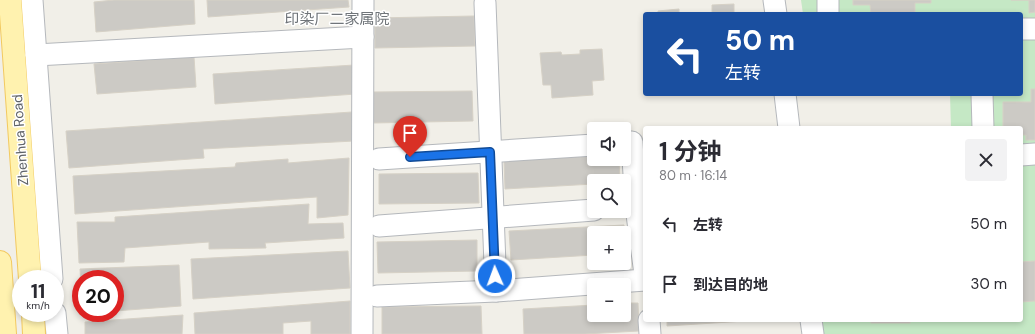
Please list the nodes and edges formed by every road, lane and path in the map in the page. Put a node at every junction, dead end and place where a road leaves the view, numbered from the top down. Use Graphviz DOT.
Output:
graph roads {
  1 [pos="10,0"];
  2 [pos="32,0"];
  3 [pos="363,0"];
  4 [pos="774,0"];
  5 [pos="828,0"];
  6 [pos="485,3"];
  7 [pos="776,12"];
  8 [pos="828,12"];
  9 [pos="1023,29"];
  10 [pos="1035,29"];
  11 [pos="363,37"];
  12 [pos="36,55"];
  13 [pos="785,96"];
  14 [pos="982,96"];
  15 [pos="789,126"];
  16 [pos="983,126"];
  17 [pos="634,142"];
  18 [pos="587,145"];
  19 [pos="490,152"];
  20 [pos="1035,154"];
  21 [pos="1023,155"];
  22 [pos="379,159"];
  23 [pos="635,207"];
  24 [pos="587,210"];
  25 [pos="493,217"];
  26 [pos="379,226"];
  27 [pos="643,261"];
  28 [pos="0,262"];
  29 [pos="29,270"];
  30 [pos="51,270"];
  31 [pos="643,280"];
  32 [pos="496,291"];
  33 [pos="377,296"];
  34 [pos="33,322"];
  35 [pos="55,322"];
  36 [pos="649,322"];
  37 [pos="811,322"];
  38 [pos="5,334"];
  39 [pos="34,334"];
  40 [pos="56,334"];
  41 [pos="362,334"];
  42 [pos="650,334"];
  43 [pos="813,334"];
  1 -- 29 [label="main road, Zhenhua Road"];
  2 -- 12 [label="street"];
  3 -- 11 [label="street"];
  4 -- 7 [label="street"];
  5 -- 8 [label="street"];
  6 -- 19 [label="street"];
  9 -- 10 [label="street"];
  11 -- 12 [label="street"];
  11 -- 41 [label="street"];
  12 -- 30 [label="street"];
  13 -- 15 [label="street"];
  14 -- 16 [label="street"];
  17 -- 23 [label="street"];
  18 -- 19 [label="street"];
  19 -- 22 [label="street"];
  19 -- 25 [label="street"];
  20 -- 21 [label="street"];
  23 -- 27 [label="street"];
  24 -- 25 [label="street"];
  25 -- 26 [label="street"];
  25 -- 32 [label="street"];
  28 -- 38 [label="main road"];
  31 -- 32 [label="street"];
  32 -- 33 [label="street"];
  34 -- 39 [label="main road"];
  35 -- 40 [label="street"];
  36 -- 42 [label="street"];
  37 -- 43 [label="street"];
}
